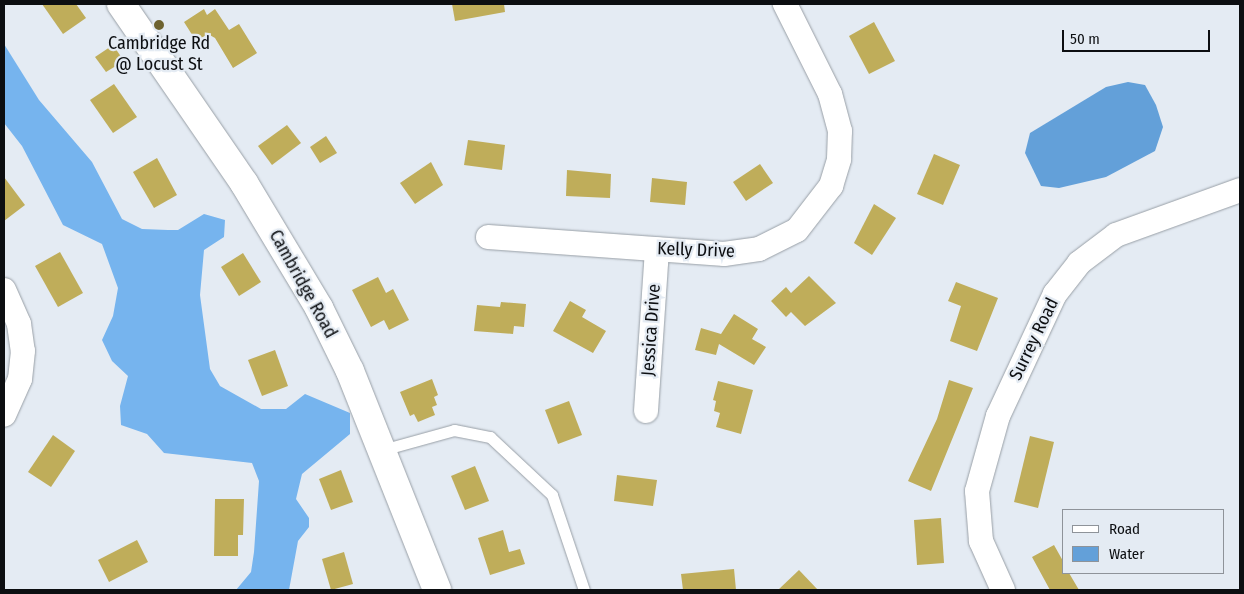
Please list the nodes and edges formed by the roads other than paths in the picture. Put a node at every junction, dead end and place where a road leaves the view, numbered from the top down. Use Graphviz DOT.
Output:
graph roads {
  1 [pos="121,4"];
  2 [pos="785,4"];
  3 [pos="1240,190"];
  4 [pos="488,237"];
  5 [pos="657,249"];
  6 [pos="4,290"];
  7 [pos="646,411"];
  8 [pos="4,415"];
  9 [pos="382,450"];
  10 [pos="437,590"];
  11 [pos="584,590"];
  12 [pos="1003,590"];
  1 -- 9 [label="highway, Cambridge Road"];
  2 -- 5 [label="street, Kelly Drive"];
  3 -- 12 [label="street, Surrey Road"];
  4 -- 5 [label="street, Kelly Drive"];
  5 -- 7 [label="street, Jessica Drive"];
  6 -- 8 [label="street"];
  9 -- 10 [label="highway, Cambridge Road"];
  9 -- 11 [label="lane"];
}
